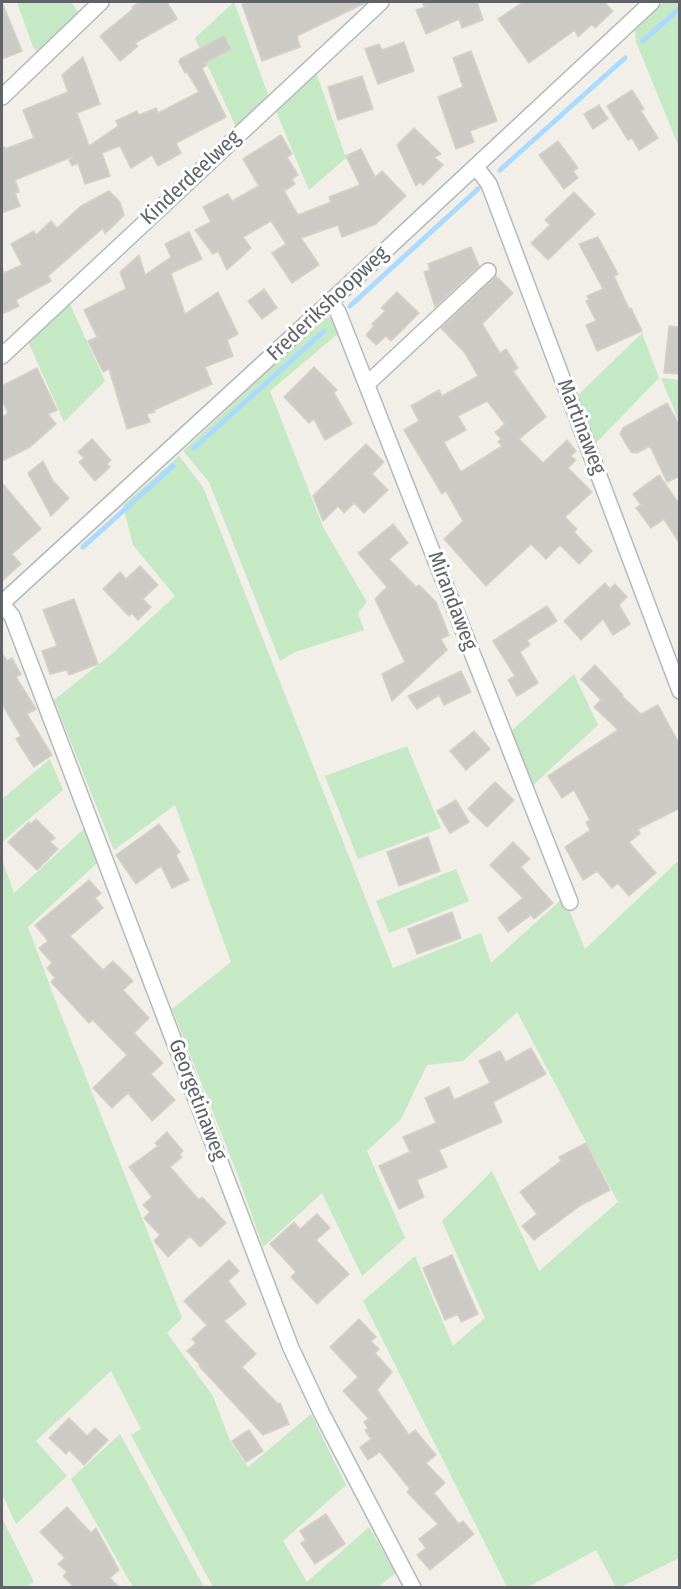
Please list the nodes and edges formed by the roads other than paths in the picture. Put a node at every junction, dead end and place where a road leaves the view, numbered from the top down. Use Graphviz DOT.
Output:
graph roads {
  1 [pos="101,2"];
  2 [pos="381,2"];
  3 [pos="652,2"];
  4 [pos="2,97"];
  5 [pos="476,167"];
  6 [pos="488,271"];
  7 [pos="330,302"];
  8 [pos="2,356"];
  9 [pos="367,384"];
  10 [pos="2,604"];
  11 [pos="680,691"];
  12 [pos="570,902"];
  13 [pos="413,1587"];
  1 -- 4 [label="street"];
  2 -- 8 [label="street, Kinderdeelweg"];
  3 -- 5 [label="street, Frederikshoopweg"];
  5 -- 7 [label="street, Frederikshoopweg"];
  5 -- 11 [label="street, Martinaweg"];
  6 -- 9 [label="street"];
  7 -- 9 [label="street, Mirandaweg"];
  7 -- 10 [label="street, Frederikshoopweg"];
  9 -- 12 [label="street, Mirandaweg"];
  10 -- 13 [label="street, Georgetinaweg"];
}
